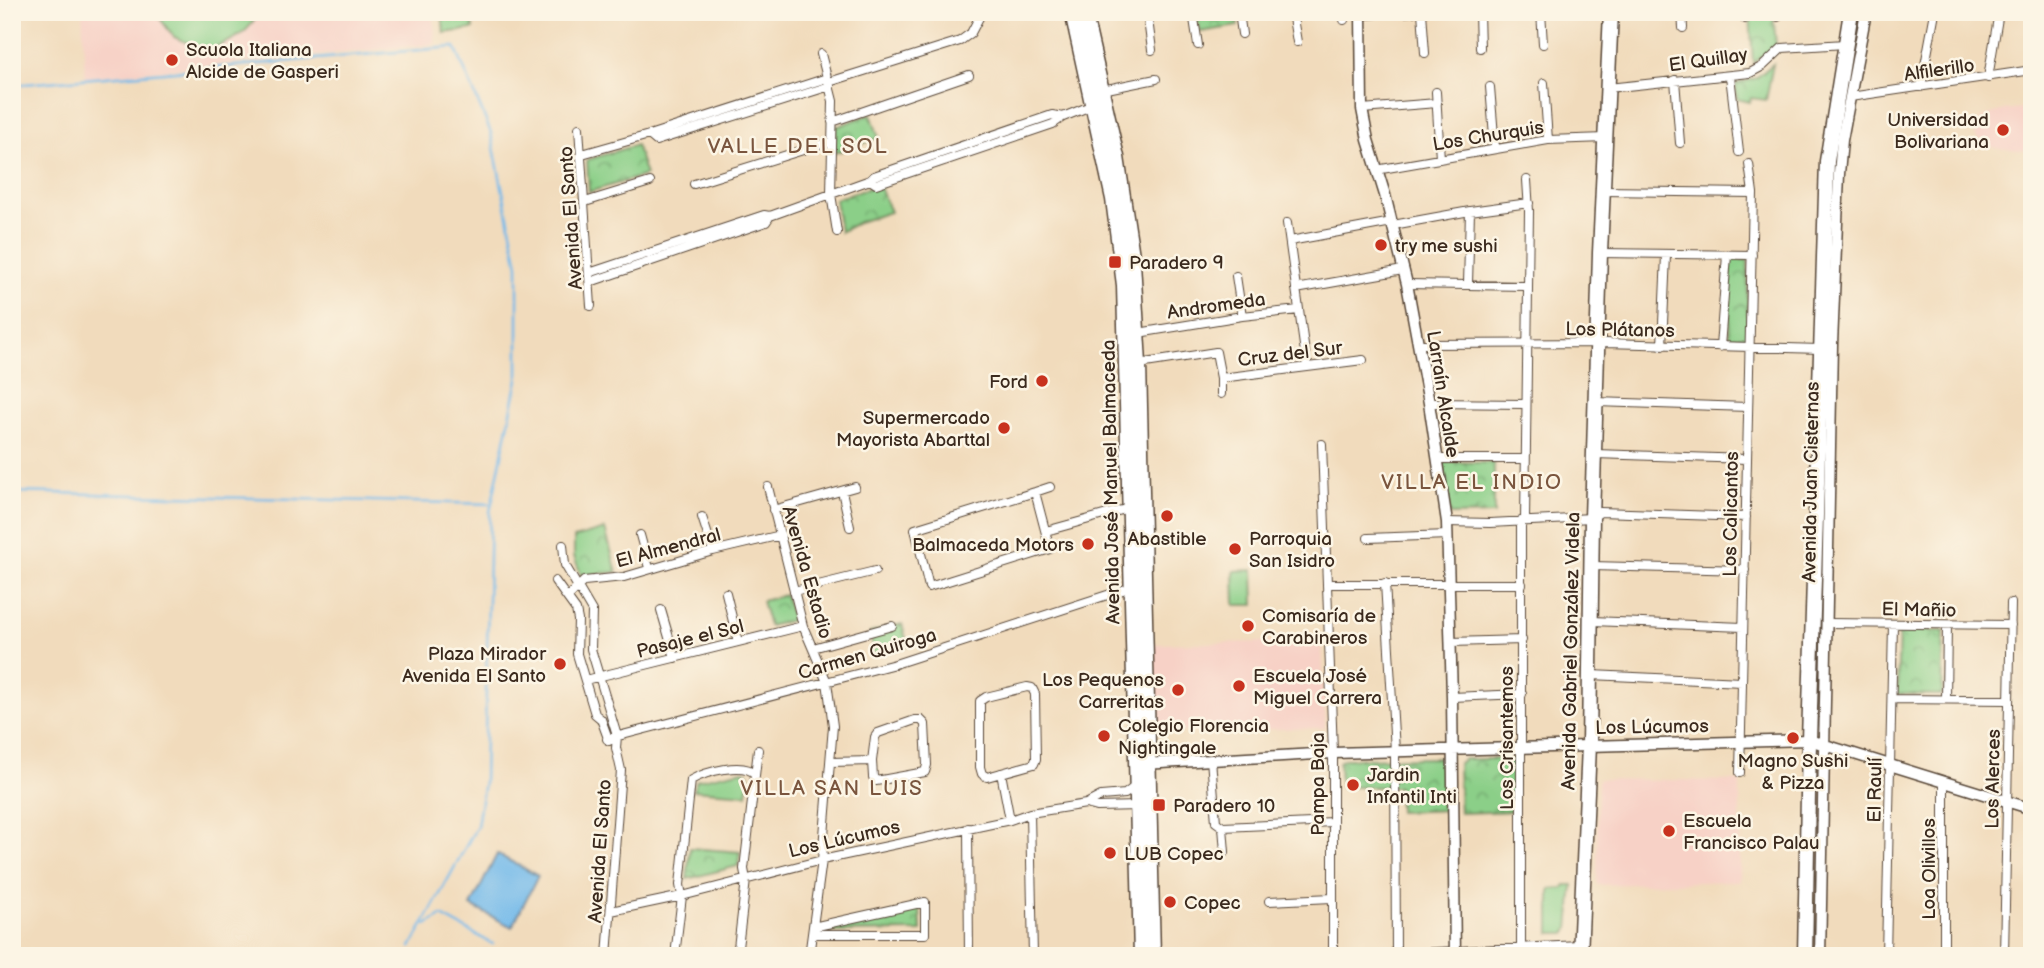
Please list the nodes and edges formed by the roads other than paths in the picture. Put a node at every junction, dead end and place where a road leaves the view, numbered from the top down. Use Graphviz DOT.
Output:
graph roads {
  1 [pos="982,12"];
  2 [pos="1072,12"];
  3 [pos="1084,12"];
  4 [pos="1147,12"];
  5 [pos="1193,12"];
  6 [pos="1239,12"];
  7 [pos="1292,12"];
  8 [pos="1413,12"];
  9 [pos="1422,12"];
  10 [pos="1479,12"];
  11 [pos="1541,12"];
  12 [pos="1611,12"];
  13 [pos="1682,12"];
  14 [pos="1851,12"];
  15 [pos="1866,12"];
  16 [pos="1935,12"];
  17 [pos="1999,12"];
  18 [pos="1361,14"];
  19 [pos="1683,28"];
  20 [pos="1242,34"];
  21 [pos="1297,42"];
  22 [pos="1543,44"];
  23 [pos="1845,44"];
  24 [pos="1198,45"];
  25 [pos="1480,48"];
  26 [pos="1152,50"];
  27 [pos="1425,53"];
  28 [pos="821,54"];
  29 [pos="2032,71"];
  30 [pos="969,75"];
  31 [pos="1730,76"];
  32 [pos="1988,78"];
  33 [pos="1156,79"];
  34 [pos="1675,80"];
  35 [pos="829,82"];
  36 [pos="1544,83"];
  37 [pos="1921,86"];
  38 [pos="1490,87"];
  39 [pos="1608,88"];
  40 [pos="1102,90"];
  41 [pos="1436,92"];
  42 [pos="1850,97"];
  43 [pos="1437,103"];
  44 [pos="1093,105"];
  45 [pos="1362,109"];
  46 [pos="832,122"];
  47 [pos="579,128"];
  48 [pos="1606,138"];
  49 [pos="1548,140"];
  50 [pos="832,141"];
  51 [pos="1680,143"];
  52 [pos="1495,148"];
  53 [pos="1739,152"];
  54 [pos="582,154"];
  55 [pos="1440,159"];
  56 [pos="1749,164"];
  57 [pos="1376,170"];
  58 [pos="1527,180"];
  59 [pos="650,182"];
  60 [pos="694,184"];
  61 [pos="1603,191"];
  62 [pos="831,194"];
  63 [pos="1753,194"];
  64 [pos="585,202"];
  65 [pos="1529,203"];
  66 [pos="1470,211"];
  67 [pos="1287,223"];
  68 [pos="1392,224"];
  69 [pos="837,232"];
  70 [pos="1290,241"];
  71 [pos="1600,253"];
  72 [pos="1666,255"];
  73 [pos="1752,255"];
  74 [pos="1727,256"];
  75 [pos="1403,271"];
  76 [pos="1236,276"];
  77 [pos="590,278"];
  78 [pos="1407,284"];
  79 [pos="1468,284"];
  80 [pos="1526,286"];
  81 [pos="1296,289"];
  82 [pos="592,306"];
  83 [pos="1299,310"];
  84 [pos="1242,316"];
  85 [pos="1138,333"];
  86 [pos="1598,343"];
  87 [pos="1419,344"];
  88 [pos="1526,344"];
  89 [pos="1662,346"];
  90 [pos="1720,347"];
  91 [pos="1750,348"];
  92 [pos="1820,349"];
  93 [pos="1363,360"];
  94 [pos="1139,364"];
  95 [pos="1307,367"];
  96 [pos="1221,378"];
  97 [pos="1221,394"];
  98 [pos="1596,402"];
  99 [pos="1429,403"];
  100 [pos="1525,404"];
  101 [pos="1748,407"];
  102 [pos="1322,444"];
  103 [pos="1595,454"];
  104 [pos="1437,459"];
  105 [pos="1524,459"];
  106 [pos="1747,459"];
  107 [pos="768,487"];
  108 [pos="855,487"];
  109 [pos="1050,487"];
  110 [pos="842,491"];
  111 [pos="1035,492"];
  112 [pos="1129,508"];
  113 [pos="773,510"];
  114 [pos="702,517"];
  115 [pos="1746,517"];
  116 [pos="1591,518"];
  117 [pos="1523,521"];
  118 [pos="1447,522"];
  119 [pos="850,527"];
  120 [pos="1046,531"];
  121 [pos="640,534"];
  122 [pos="1448,535"];
  123 [pos="781,536"];
  124 [pos="1368,538"];
  125 [pos="563,545"];
  126 [pos="713,551"];
  127 [pos="1592,566"];
  128 [pos="649,568"];
  129 [pos="1745,570"];
  130 [pos="876,571"];
  131 [pos="555,581"];
  132 [pos="1385,583"];
  133 [pos="1522,583"];
  134 [pos="1328,584"];
  135 [pos="1449,585"];
  136 [pos="579,587"];
  137 [pos="1132,587"];
  138 [pos="794,591"];
  139 [pos="726,593"];
  140 [pos="568,597"];
  141 [pos="2011,603"];
  142 [pos="661,610"];
  143 [pos="1592,621"];
  144 [pos="1827,623"];
  145 [pos="1893,624"];
  146 [pos="1947,625"];
  147 [pos="2011,625"];
  148 [pos="803,626"];
  149 [pos="892,626"];
  150 [pos="1743,627"];
  151 [pos="1522,640"];
  152 [pos="738,642"];
  153 [pos="1451,642"];
  154 [pos="813,648"];
  155 [pos="675,659"];
  156 [pos="1591,676"];
  157 [pos="600,677"];
  158 [pos="585,680"];
  159 [pos="827,682"];
  160 [pos="1742,682"];
  161 [pos="1522,694"];
  162 [pos="1452,697"];
  163 [pos="1892,699"];
  164 [pos="1946,699"];
  165 [pos="2008,700"];
  166 [pos="617,736"];
  167 [pos="607,739"];
  168 [pos="1809,740"];
  169 [pos="1741,742"];
  170 [pos="1589,745"];
  171 [pos="1825,745"];
  172 [pos="616,748"];
  173 [pos="1522,748"];
  174 [pos="758,750"];
  175 [pos="1451,750"];
  176 [pos="1395,751"];
  177 [pos="1333,753"];
  178 [pos="1211,760"];
  179 [pos="872,761"];
  180 [pos="831,762"];
  181 [pos="1890,764"];
  182 [pos="1143,765"];
  183 [pos="1002,773"];
  184 [pos="1740,773"];
  185 [pos="755,774"];
  186 [pos="1944,783"];
  187 [pos="1137,785"];
  188 [pos="2007,802"];
  189 [pos="1086,804"];
  190 [pos="1143,806"];
  191 [pos="2032,808"];
  192 [pos="1030,813"];
  193 [pos="1010,820"];
  194 [pos="1333,822"];
  195 [pos="1223,827"];
  196 [pos="968,828"];
  197 [pos="1225,852"];
  198 [pos="822,860"];
  199 [pos="746,880"];
  200 [pos="682,896"];
  201 [pos="1332,898"];
  202 [pos="1269,901"];
  203 [pos="611,911"];
  204 [pos="812,930"];
  205 [pos="1580,950"];
  206 [pos="1521,952"];
  207 [pos="1455,953"];
  208 [pos="1395,955"];
  209 [pos="607,956"];
  210 [pos="675,956"];
  211 [pos="737,956"];
  212 [pos="809,956"];
  213 [pos="969,956"];
  214 [pos="1033,956"];
  215 [pos="1141,956"];
  216 [pos="1153,956"];
  217 [pos="1333,956"];
  218 [pos="1353,956"];
  219 [pos="1805,956"];
  220 [pos="1820,956"];
  221 [pos="1886,956"];
  222 [pos="1944,956"];
  223 [pos="2004,956"];
  1 -- 35 [label="street"];
  2 -- 44 [label="main road, Avenida José Manuel Balmaceda"];
  3 -- 40 [label="main road, Avenida José Manuel Balmaceda"];
  4 -- 26 [label="street"];
  5 -- 24 [label="street"];
  6 -- 20 [label="street"];
  7 -- 21 [label="street"];
  8 -- 18 [label="street"];
  9 -- 27 [label="street"];
  10 -- 25 [label="street"];
  11 -- 22 [label="street"];
  12 -- 39 [label="main road, Avenida Gabriel González Videla"];
  13 -- 19 [label="street"];
  14 -- 23 [label="main road, Avenida Juan Cisternas"];
  15 -- 42 [label="street, Avenida Juan Cisternas"];
  16 -- 37 [label="street"];
  17 -- 32 [label="street"];
  18 -- 45 [label="street, Larraín Alcalde"];
  23 -- 31 [label="street, El Quillay"];
  23 -- 92 [label="main road, Avenida Juan Cisternas"];
  28 -- 35 [label="street"];
  29 -- 32 [label="street, Alfilerillo"];
  30 -- 46 [label="street"];
  31 -- 34 [label="street, El Quillay"];
  31 -- 53 [label="street"];
  32 -- 37 [label="street, Alfilerillo"];
  33 -- 40 [label="street"];
  34 -- 39 [label="street, El Quillay"];
  34 -- 51 [label="street"];
  35 -- 46 [label="street"];
  35 -- 54 [label="street"];
  36 -- 49 [label="street"];
  37 -- 42 [label="street, Alfilerillo"];
  38 -- 52 [label="street"];
  39 -- 48 [label="main road, Avenida Gabriel González Videla"];
  40 -- 85 [label="main road, Avenida José Manuel Balmaceda"];
  41 -- 43 [label="street"];
  42 -- 144 [label="street, Avenida Juan Cisternas"];
  43 -- 45 [label="street"];
  43 -- 55 [label="street"];
  44 -- 62 [label="street"];
  44 -- 112 [label="main road, Avenida José Manuel Balmaceda"];
  45 -- 57 [label="street, Larraín Alcalde"];
  46 -- 50 [label="street"];
  47 -- 54 [label="street, Avenida El Santo"];
  48 -- 49 [label="street, Los Churquis"];
  48 -- 61 [label="main road, Avenida Gabriel González Videla"];
  49 -- 52 [label="street, Los Churquis"];
  50 -- 60 [label="street"];
  50 -- 62 [label="street"];
  52 -- 55 [label="street, Los Churquis"];
  54 -- 64 [label="street, Avenida El Santo"];
  55 -- 57 [label="street, Los Churquis"];
  56 -- 63 [label="street, Los Calicantos"];
  57 -- 68 [label="street, Larraín Alcalde"];
  58 -- 65 [label="street, Los Crisantemos"];
  59 -- 64 [label="street"];
  61 -- 63 [label="street"];
  61 -- 71 [label="main road, Avenida Gabriel González Videla"];
  62 -- 69 [label="street"];
  62 -- 77 [label="street"];
  63 -- 73 [label="street, Los Calicantos"];
  64 -- 77 [label="street, Avenida El Santo"];
  65 -- 66 [label="street"];
  65 -- 80 [label="street, Los Crisantemos"];
  66 -- 68 [label="street"];
  66 -- 79 [label="street"];
  67 -- 70 [label="street"];
  68 -- 70 [label="street"];
  68 -- 75 [label="street, Larraín Alcalde"];
  70 -- 81 [label="street"];
  71 -- 72 [label="street"];
  71 -- 86 [label="main road, Avenida Gabriel González Videla"];
  72 -- 74 [label="street"];
  72 -- 89 [label="street"];
  73 -- 74 [label="street"];
  73 -- 91 [label="street, Los Calicantos"];
  74 -- 90 [label="street"];
  75 -- 78 [label="street, Larraín Alcalde"];
  75 -- 81 [label="street"];
  76 -- 84 [label="street"];
  77 -- 82 [label="street, Avenida El Santo"];
  78 -- 79 [label="street"];
  78 -- 87 [label="street, Larraín Alcalde"];
  79 -- 80 [label="street"];
  80 -- 88 [label="street, Los Crisantemos"];
  81 -- 83 [label="street"];
  83 -- 84 [label="street, Andromeda"];
  83 -- 95 [label="street"];
  84 -- 85 [label="street, Andromeda"];
  85 -- 94 [label="main road, Avenida José Manuel Balmaceda"];
  86 -- 88 [label="street, Los Plátanos"];
  86 -- 89 [label="street, Los Plátanos"];
  86 -- 98 [label="main road, Avenida Gabriel González Videla"];
  87 -- 88 [label="street, Los Plátanos"];
  87 -- 99 [label="street, Larraín Alcalde"];
  88 -- 100 [label="street, Los Crisantemos"];
  89 -- 90 [label="street, Los Plátanos"];
  90 -- 91 [label="street, Los Plátanos"];
  91 -- 92 [label="street, Los Plátanos"];
  91 -- 101 [label="street, Los Calicantos"];
  92 -- 168 [label="main road, Avenida Juan Cisternas"];
  93 -- 95 [label="street, Cruz del Sur"];
  94 -- 96 [label="street, Cruz del Sur"];
  94 -- 182 [label="main road, Avenida José Manuel Balmaceda"];
  95 -- 96 [label="street, Cruz del Sur"];
  96 -- 97 [label="street, Cruz del Sur"];
  98 -- 101 [label="street"];
  98 -- 103 [label="main road, Avenida Gabriel González Videla"];
  99 -- 100 [label="street"];
  99 -- 104 [label="street, Larraín Alcalde"];
  100 -- 105 [label="street, Los Crisantemos"];
  101 -- 106 [label="street, Los Calicantos"];
  102 -- 134 [label="street, Pampa Baja"];
  103 -- 106 [label="street"];
  103 -- 116 [label="main road, Avenida Gabriel González Videla"];
  104 -- 105 [label="street"];
  104 -- 118 [label="street, Larraín Alcalde"];
  105 -- 117 [label="street, Los Crisantemos"];
  106 -- 115 [label="street, Los Calicantos"];
  107 -- 113 [label="street, Avenida Estadio"];
  108 -- 110 [label="street"];
  109 -- 111 [label="street"];
  110 -- 113 [label="street"];
  110 -- 119 [label="street"];
  111 -- 120 [label="street"];
  111 -- 120 [label="street"];
  112 -- 120 [label="street"];
  112 -- 137 [label="main road, Avenida José Manuel Balmaceda"];
  113 -- 123 [label="street, Avenida Estadio"];
  114 -- 126 [label="street"];
  115 -- 116 [label="street"];
  115 -- 129 [label="street, Los Calicantos"];
  116 -- 117 [label="street"];
  116 -- 127 [label="main road, Avenida Gabriel González Videla"];
  117 -- 118 [label="street"];
  117 -- 133 [label="street, Los Crisantemos"];
  118 -- 122 [label="street, Larraín Alcalde"];
  121 -- 128 [label="street"];
  122 -- 124 [label="street"];
  122 -- 135 [label="street, Larraín Alcalde"];
  123 -- 126 [label="street, El Almendral"];
  123 -- 138 [label="street, Avenida Estadio"];
  125 -- 136 [label="street, Avenida El Santo"];
  126 -- 128 [label="street, El Almendral"];
  127 -- 129 [label="street"];
  127 -- 143 [label="main road, Avenida Gabriel González Videla"];
  128 -- 136 [label="street, El Almendral"];
  129 -- 150 [label="street, Los Calicantos"];
  130 -- 138 [label="street"];
  131 -- 140 [label="street"];
  132 -- 134 [label="street"];
  132 -- 135 [label="street"];
  132 -- 176 [label="street"];
  133 -- 135 [label="street"];
  133 -- 151 [label="street, Los Crisantemos"];
  134 -- 177 [label="street, Pampa Baja"];
  135 -- 153 [label="street, Larraín Alcalde"];
  136 -- 140 [label="street, El Almendral"];
  136 -- 157 [label="street, Avenida El Santo"];
  137 -- 159 [label="street, Carmen Quiroga"];
  137 -- 182 [label="main road, Avenida José Manuel Balmaceda"];
  138 -- 148 [label="street, Avenida Estadio"];
  139 -- 152 [label="street"];
  140 -- 158 [label="street"];
  141 -- 147 [label="street, Los Alerces"];
  142 -- 155 [label="street"];
  143 -- 150 [label="street"];
  143 -- 156 [label="main road, Avenida Gabriel González Videla"];
  144 -- 145 [label="street, El Mañio"];
  144 -- 171 [label="street, Avenida Juan Cisternas"];
  145 -- 146 [label="street, El Mañio"];
  145 -- 163 [label="street, El Raulí"];
  146 -- 147 [label="street, El Mañio"];
  146 -- 164 [label="street"];
  147 -- 165 [label="street, Los Alerces"];
  148 -- 152 [label="street, Pasaje el Sol"];
  148 -- 154 [label="street, Avenida Estadio"];
  149 -- 154 [label="street"];
  150 -- 160 [label="street, Los Calicantos"];
  151 -- 153 [label="street"];
  151 -- 161 [label="street, Los Crisantemos"];
  152 -- 155 [label="street, Pasaje el Sol"];
  153 -- 162 [label="street, Larraín Alcalde"];
  154 -- 159 [label="street, Avenida Estadio"];
  155 -- 157 [label="street, Pasaje el Sol"];
  156 -- 160 [label="street"];
  156 -- 170 [label="main road, Avenida Gabriel González Videla"];
  157 -- 158 [label="street, Pasaje el Sol"];
  157 -- 166 [label="street, Avenida El Santo"];
  158 -- 167 [label="street"];
  159 -- 166 [label="street, Carmen Quiroga"];
  159 -- 180 [label="street, Avenida Estadio"];
  160 -- 169 [label="street, Los Calicantos"];
  161 -- 162 [label="street"];
  161 -- 173 [label="street, Los Crisantemos"];
  162 -- 175 [label="street, Larraín Alcalde"];
  163 -- 164 [label="street"];
  163 -- 181 [label="street, El Raulí"];
  164 -- 165 [label="street"];
  165 -- 188 [label="street, Los Alerces"];
  166 -- 167 [label="street, Carmen Quiroga"];
  166 -- 172 [label="street, Avenida El Santo"];
  167 -- 172 [label="street"];
  168 -- 169 [label="street, Los Lúcumos"];
  168 -- 171 [label="street, Los Lúcumos"];
  168 -- 219 [label="main road, Avenida Juan Cisternas"];
  169 -- 170 [label="street, Los Lúcumos"];
  169 -- 184 [label="street, Los Calicantos"];
  170 -- 173 [label="street, Los Lúcumos"];
  170 -- 205 [label="main road, Avenida Gabriel González Videla"];
  171 -- 181 [label="street, Los Lúcumos"];
  171 -- 220 [label="street, Avenida Juan Cisternas"];
  172 -- 203 [label="street, Avenida El Santo"];
  173 -- 175 [label="street, Los Lúcumos"];
  173 -- 206 [label="street, Los Crisantemos"];
  174 -- 185 [label="street"];
  175 -- 176 [label="street, Los Lúcumos"];
  175 -- 207 [label="street, Larraín Alcalde"];
  176 -- 177 [label="street, Los Lúcumos"];
  176 -- 208 [label="street"];
  177 -- 178 [label="street, Los Lúcumos"];
  177 -- 194 [label="street, Pampa Baja"];
  178 -- 182 [label="street, Los Lúcumos"];
  178 -- 195 [label="street"];
  179 -- 179 [label="street"];
  179 -- 180 [label="street"];
  180 -- 198 [label="street, Avenida Estadio"];
  181 -- 186 [label="street, Los Lúcumos"];
  181 -- 221 [label="street, El Raulí"];
  182 -- 187 [label="main road, Avenida José Manuel Balmaceda"];
  182 -- 190 [label="main road, Avenida José Manuel Balmaceda"];
  183 -- 183 [label="street"];
  183 -- 193 [label="street"];
  185 -- 199 [label="street"];
  185 -- 200 [label="street"];
  186 -- 188 [label="street, Los Lúcumos"];
  186 -- 222 [label="street, Loa Olivillos"];
  187 -- 189 [label="street, Los Lúcumos"];
  187 -- 190 [label="main road, Avenida José Manuel Balmaceda"];
  188 -- 191 [label="street, Los Lúcumos"];
  188 -- 223 [label="street, Los Alerces"];
  189 -- 190 [label="street, Los Lúcumos"];
  189 -- 192 [label="street, Los Lúcumos"];
  190 -- 215 [label="main road, Avenida José Manuel Balmaceda"];
  190 -- 216 [label="main road, Avenida José Manuel Balmaceda"];
  192 -- 193 [label="street, Los Lúcumos"];
  192 -- 214 [label="street"];
  193 -- 196 [label="street, Los Lúcumos"];
  194 -- 195 [label="street"];
  194 -- 201 [label="street, Pampa Baja"];
  195 -- 197 [label="street"];
  196 -- 198 [label="street, Los Lúcumos"];
  196 -- 213 [label="street"];
  198 -- 199 [label="street, Los Lúcumos"];
  198 -- 204 [label="street, Avenida Estadio"];
  199 -- 200 [label="street, Los Lúcumos"];
  199 -- 211 [label="street"];
  200 -- 203 [label="street, Los Lúcumos"];
  200 -- 210 [label="street"];
  201 -- 202 [label="street"];
  201 -- 217 [label="street, Pampa Baja"];
  203 -- 209 [label="street, Avenida El Santo"];
  204 -- 204 [label="street"];
  204 -- 212 [label="street, Avenida Estadio"];
  205 -- 206 [label="street"];
  206 -- 207 [label="street"];
  207 -- 208 [label="street"];
  208 -- 218 [label="street"];
}
